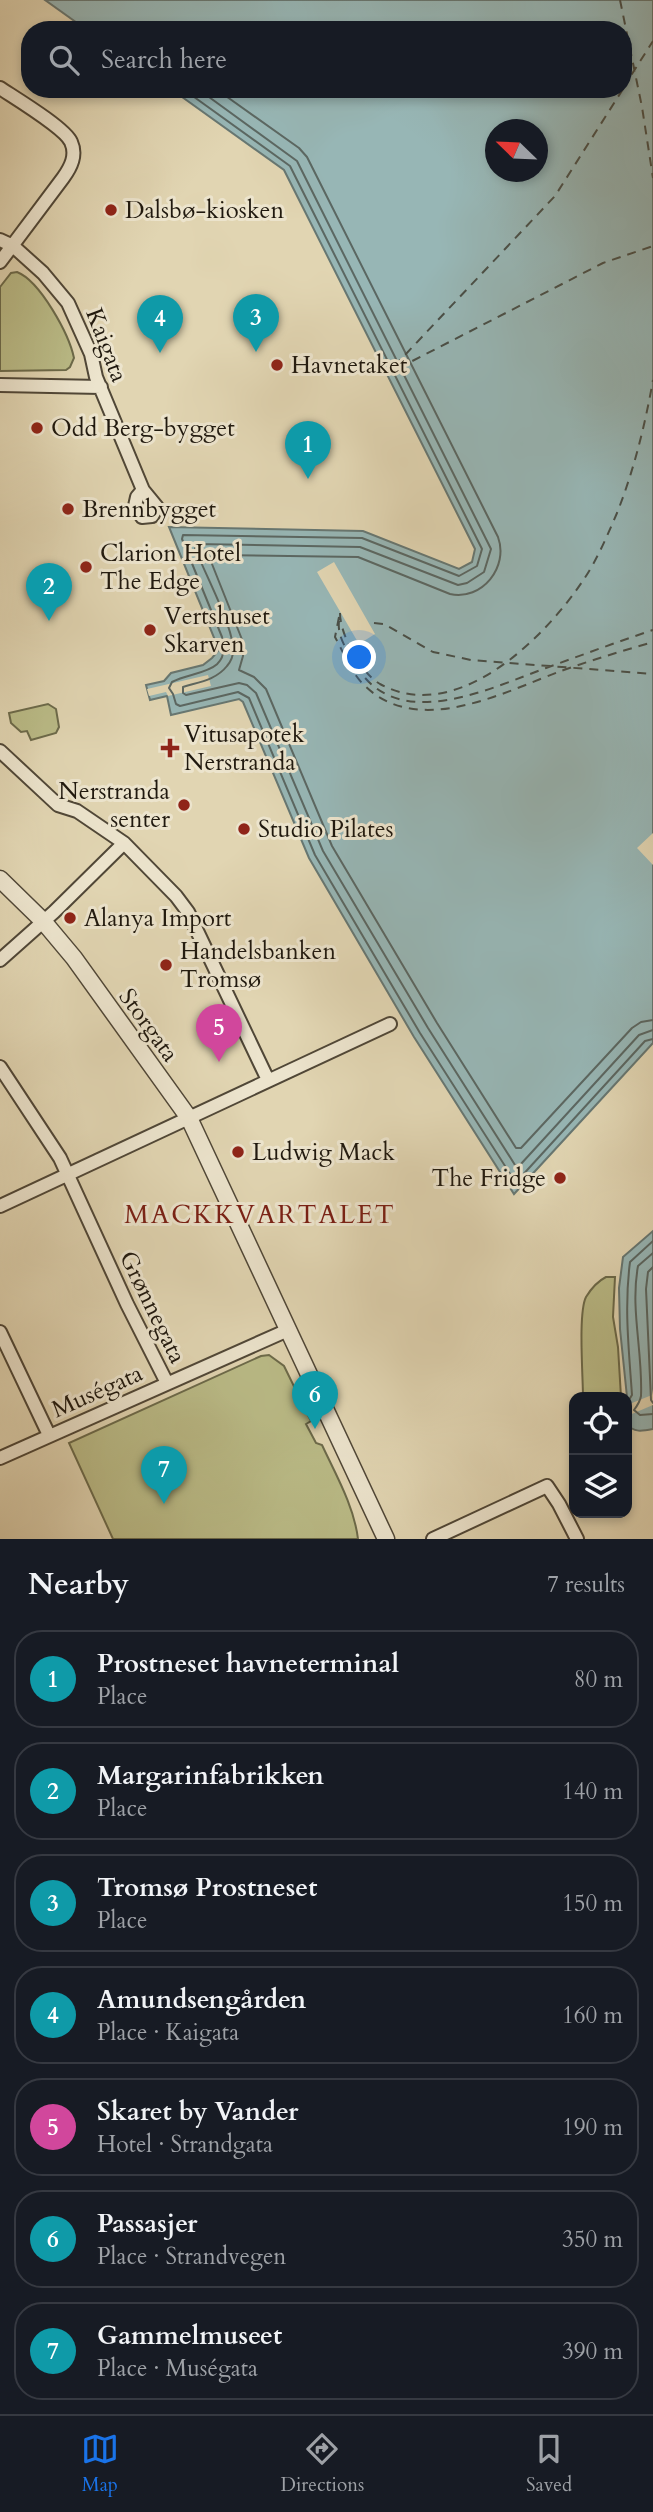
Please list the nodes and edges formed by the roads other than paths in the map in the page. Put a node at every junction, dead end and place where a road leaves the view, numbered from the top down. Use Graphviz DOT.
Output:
graph roads {
  1 [pos="0,88"];
  2 [pos="0,240"];
  3 [pos="13,246"];
  4 [pos="0,262"];
  5 [pos="0,385"];
  6 [pos="101,387"];
  7 [pos="143,490"];
  8 [pos="0,751"];
  9 [pos="124,843"];
  10 [pos="0,879"];
  11 [pos="43,921"];
  12 [pos="0,960"];
  13 [pos="390,1024"];
  14 [pos="0,1067"];
  15 [pos="268,1080"];
  16 [pos="189,1118"];
  17 [pos="66,1174"];
  18 [pos="0,1206"];
  19 [pos="288,1330"];
  20 [pos="0,1332"];
  21 [pos="167,1383"];
  22 [pos="49,1435"];
  23 [pos="0,1458"];
  24 [pos="386,1539"];
  25 [pos="433,1539"];
  26 [pos="577,1539"];
  1 -- 3 [label="street"];
  2 -- 3 [label="street, Kaigata"];
  3 -- 4 [label="street"];
  3 -- 6 [label="street, Kaigata"];
  5 -- 6 [label="street"];
  6 -- 7 [label="street, Kaigata"];
  8 -- 9 [label="street"];
  9 -- 11 [label="street"];
  9 -- 15 [label="street"];
  10 -- 11 [label="street, Storgata"];
  11 -- 12 [label="street"];
  11 -- 16 [label="street, Storgata"];
  13 -- 15 [label="street"];
  14 -- 17 [label="street, Grønnegata"];
  15 -- 16 [label="street"];
  16 -- 17 [label="street"];
  16 -- 19 [label="street, Storgata"];
  17 -- 18 [label="street"];
  17 -- 21 [label="street, Grønnegata"];
  19 -- 21 [label="street, Muségata"];
  19 -- 24 [label="street, Storgata"];
  20 -- 22 [label="street"];
  21 -- 22 [label="street, Muségata"];
  22 -- 23 [label="street, Muségata"];
  25 -- 26 [label="street"];
}
